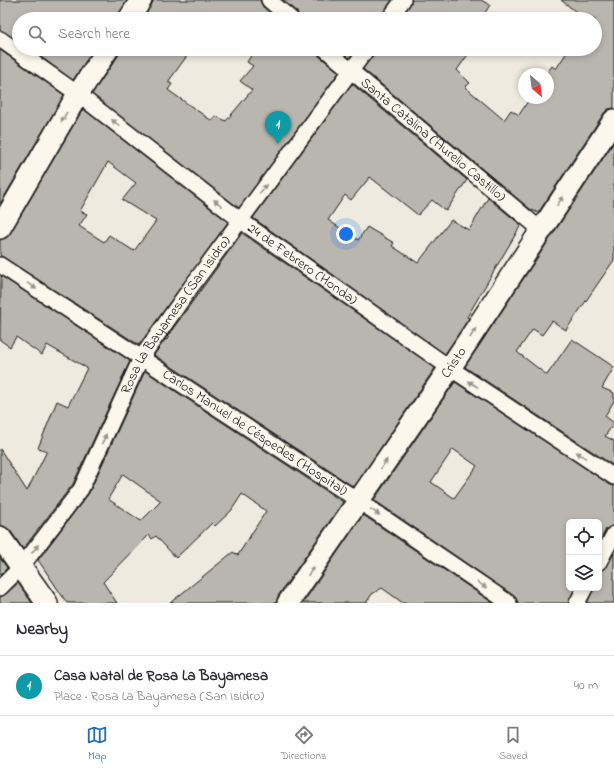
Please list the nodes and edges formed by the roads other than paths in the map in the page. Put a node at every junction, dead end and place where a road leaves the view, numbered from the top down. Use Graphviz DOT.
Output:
graph roads {
  1 [pos="142,0"];
  2 [pos="269,0"];
  3 [pos="403,0"];
  4 [pos="134,12"];
  5 [pos="283,12"];
  6 [pos="394,12"];
  7 [pos="0,39"];
  8 [pos="12,47"];
  9 [pos="24,56"];
  10 [pos="103,56"];
  11 [pos="333,56"];
  12 [pos="362,56"];
  13 [pos="351,71"];
  14 [pos="78,94"];
  15 [pos="614,120"];
  16 [pos="240,220"];
  17 [pos="0,228"];
  18 [pos="541,230"];
  19 [pos="0,264"];
  20 [pos="141,358"];
  21 [pos="450,368"];
  22 [pos="614,477"];
  23 [pos="359,501"];
  24 [pos="614,534"];
  25 [pos="0,537"];
  26 [pos="602,556"];
  27 [pos="22,566"];
  28 [pos="0,588"];
  29 [pos="583,591"];
  30 [pos="47,603"];
  31 [pos="288,603"];
  32 [pos="509,603"];
  33 [pos="577,603"];
  1 -- 4 [label="street"];
  2 -- 5 [label="street"];
  3 -- 6 [label="street"];
  7 -- 8 [label="street, 24 de Febrero (Honda)"];
  9 -- 14 [label="street, 24 de Febrero (Honda)"];
  10 -- 14 [label="street"];
  11 -- 13 [label="street, Santa Catalina (Aurelio Castillo)"];
  12 -- 13 [label="street, Rosa La Bayamesa (San Isidro)"];
  16 -- 13 [label="street, Rosa La Bayamesa (San Isidro), one-way"];
  13 -- 18 [label="street, Santa Catalina (Aurelio Castillo)"];
  16 -- 14 [label="street, 24 de Febrero (Honda), one-way"];
  14 -- 17 [label="street, one-way"];
  18 -- 15 [label="street, Cristo, one-way"];
  16 -- 20 [label="street, Rosa La Bayamesa (San Isidro)"];
  16 -- 21 [label="street, 24 de Febrero (Honda)"];
  21 -- 18 [label="street, Cristo, one-way"];
  19 -- 20 [label="street, Carlos Manuel de Céspedes (Hospital), one-way"];
  20 -- 23 [label="street, Carlos Manuel de Céspedes (Hospital)"];
  27 -- 20 [label="street, Rosa La Bayamesa (San Isidro), one-way"];
  22 -- 21 [label="street, 24 de Febrero (Honda), one-way"];
  23 -- 21 [label="street, Cristo, one-way"];
  31 -- 23 [label="street, Cristo, one-way"];
  23 -- 32 [label="street, Carlos Manuel de Céspedes (Hospital), one-way"];
  24 -- 26 [label="street"];
  25 -- 27 [label="street"];
  27 -- 28 [label="street, Rosa La Bayamesa (San Isidro)"];
  27 -- 30 [label="street"];
  29 -- 33 [label="street"];
}
